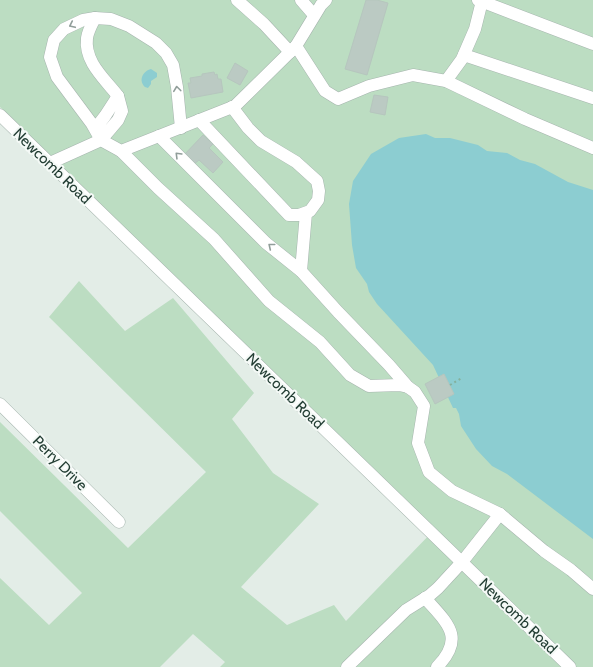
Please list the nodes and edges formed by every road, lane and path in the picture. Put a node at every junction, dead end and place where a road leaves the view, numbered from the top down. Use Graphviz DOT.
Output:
graph roads {
  1 [pos="237,0"];
  2 [pos="301,0"];
  3 [pos="326,0"];
  4 [pos="480,1"];
  5 [pos="314,15"];
  6 [pos="95,18"];
  7 [pos="593,44"];
  8 [pos="293,49"];
  9 [pos="464,55"];
  10 [pos="446,80"];
  11 [pos="118,96"];
  12 [pos="593,98"];
  13 [pos="232,107"];
  14 [pos="0,115"];
  15 [pos="199,120"];
  16 [pos="181,128"];
  17 [pos="95,129"];
  18 [pos="159,136"];
  19 [pos="101,140"];
  20 [pos="593,148"];
  21 [pos="120,151"];
  22 [pos="50,163"];
  23 [pos="306,213"];
  24 [pos="301,271"];
  25 [pos="462,378"];
  26 [pos="450,385"];
  27 [pos="408,387"];
  28 [pos="0,404"];
  29 [pos="500,514"];
  30 [pos="119,522"];
  31 [pos="462,562"];
  32 [pos="593,589"];
  33 [pos="425,598"];
  34 [pos="348,667"];
  35 [pos="437,667"];
  36 [pos="570,667"];
  1 -- 8 [label="street"];
  2 -- 5 [label="street"];
  3 -- 5 [label="street"];
  4 -- 7 [label="street"];
  4 -- 9 [label="street"];
  5 -- 8 [label="street"];
  6 -- 11 [label="street"];
  16 -- 6 [label="street, one-way"];
  6 -- 17 [label="street, one-way"];
  8 -- 10 [label="street"];
  8 -- 13 [label="street"];
  9 -- 10 [label="street"];
  9 -- 12 [label="street"];
  10 -- 20 [label="street"];
  11 -- 17 [label="street"];
  11 -- 19 [label="street"];
  13 -- 15 [label="street"];
  13 -- 23 [label="street"];
  14 -- 22 [label="street, Newcomb Road"];
  15 -- 16 [label="street"];
  15 -- 23 [label="street"];
  16 -- 18 [label="street"];
  17 -- 19 [label="street"];
  18 -- 21 [label="street"];
  24 -- 18 [label="street, one-way"];
  19 -- 21 [label="street"];
  19 -- 22 [label="street"];
  21 -- 27 [label="street"];
  22 -- 31 [label="street, Newcomb Road"];
  23 -- 24 [label="street"];
  24 -- 27 [label="street"];
  25 -- 26 [label="path"];
  27 -- 29 [label="street"];
  28 -- 30 [label="street, Perry Drive"];
  29 -- 31 [label="street"];
  29 -- 32 [label="street"];
  31 -- 33 [label="street"];
  31 -- 36 [label="street, Newcomb Road"];
  33 -- 34 [label="street"];
  33 -- 35 [label="street"];
}
